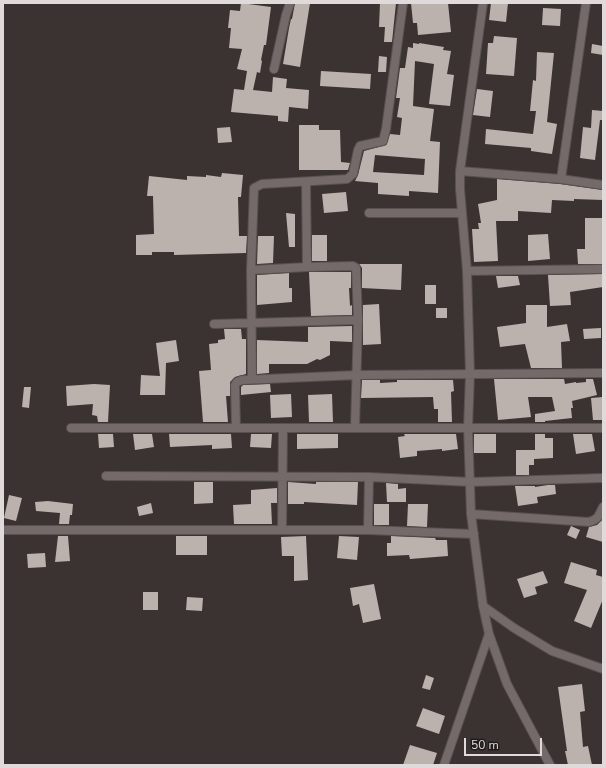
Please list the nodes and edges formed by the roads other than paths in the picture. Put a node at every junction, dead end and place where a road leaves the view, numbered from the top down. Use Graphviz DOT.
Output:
graph roads {
  1 [pos="290,3"];
  2 [pos="403,3"];
  3 [pos="483,3"];
  4 [pos="586,3"];
  5 [pos="274,69"];
  6 [pos="460,171"];
  7 [pos="561,179"];
  8 [pos="306,182"];
  9 [pos="603,185"];
  10 [pos="369,213"];
  11 [pos="462,213"];
  12 [pos="307,267"];
  13 [pos="603,269"];
  14 [pos="251,270"];
  15 [pos="467,271"];
  16 [pos="358,320"];
  17 [pos="214,324"];
  18 [pos="251,324"];
  19 [pos="603,372"];
  20 [pos="470,374"];
  21 [pos="357,375"];
  22 [pos="252,379"];
  23 [pos="355,427"];
  24 [pos="71,428"];
  25 [pos="236,428"];
  26 [pos="283,428"];
  27 [pos="468,428"];
  28 [pos="603,428"];
  29 [pos="106,476"];
  30 [pos="281,478"];
  31 [pos="369,478"];
  32 [pos="603,478"];
  33 [pos="471,482"];
  34 [pos="603,507"];
  35 [pos="471,514"];
  36 [pos="3,530"];
  37 [pos="282,530"];
  38 [pos="368,530"];
  39 [pos="474,534"];
  40 [pos="483,606"];
  41 [pos="489,634"];
  42 [pos="603,669"];
  43 [pos="444,765"];
  44 [pos="550,765"];
  1 -- 5 [label="street"];
  2 -- 8 [label="street"];
  3 -- 6 [label="street"];
  4 -- 7 [label="street"];
  6 -- 7 [label="street"];
  6 -- 11 [label="street"];
  7 -- 9 [label="street"];
  8 -- 12 [label="street"];
  8 -- 14 [label="street"];
  10 -- 11 [label="street"];
  11 -- 15 [label="street"];
  12 -- 14 [label="street"];
  12 -- 16 [label="street"];
  13 -- 15 [label="street"];
  14 -- 18 [label="street"];
  15 -- 20 [label="street"];
  16 -- 18 [label="street"];
  16 -- 21 [label="street"];
  17 -- 18 [label="street"];
  18 -- 22 [label="street"];
  19 -- 20 [label="street"];
  20 -- 21 [label="street"];
  20 -- 27 [label="street"];
  21 -- 22 [label="street"];
  21 -- 23 [label="street"];
  22 -- 25 [label="street"];
  23 -- 26 [label="street"];
  23 -- 27 [label="street"];
  24 -- 25 [label="street"];
  25 -- 26 [label="street"];
  26 -- 30 [label="street"];
  27 -- 28 [label="street"];
  27 -- 33 [label="street"];
  29 -- 30 [label="street"];
  30 -- 31 [label="street"];
  30 -- 37 [label="street"];
  31 -- 33 [label="street"];
  31 -- 38 [label="street"];
  32 -- 33 [label="street"];
  33 -- 35 [label="street"];
  34 -- 35 [label="street"];
  35 -- 39 [label="street"];
  36 -- 37 [label="street"];
  37 -- 38 [label="street"];
  38 -- 39 [label="street"];
  39 -- 40 [label="street"];
  40 -- 41 [label="street"];
  40 -- 42 [label="street"];
  41 -- 43 [label="street"];
  41 -- 44 [label="street"];
}
